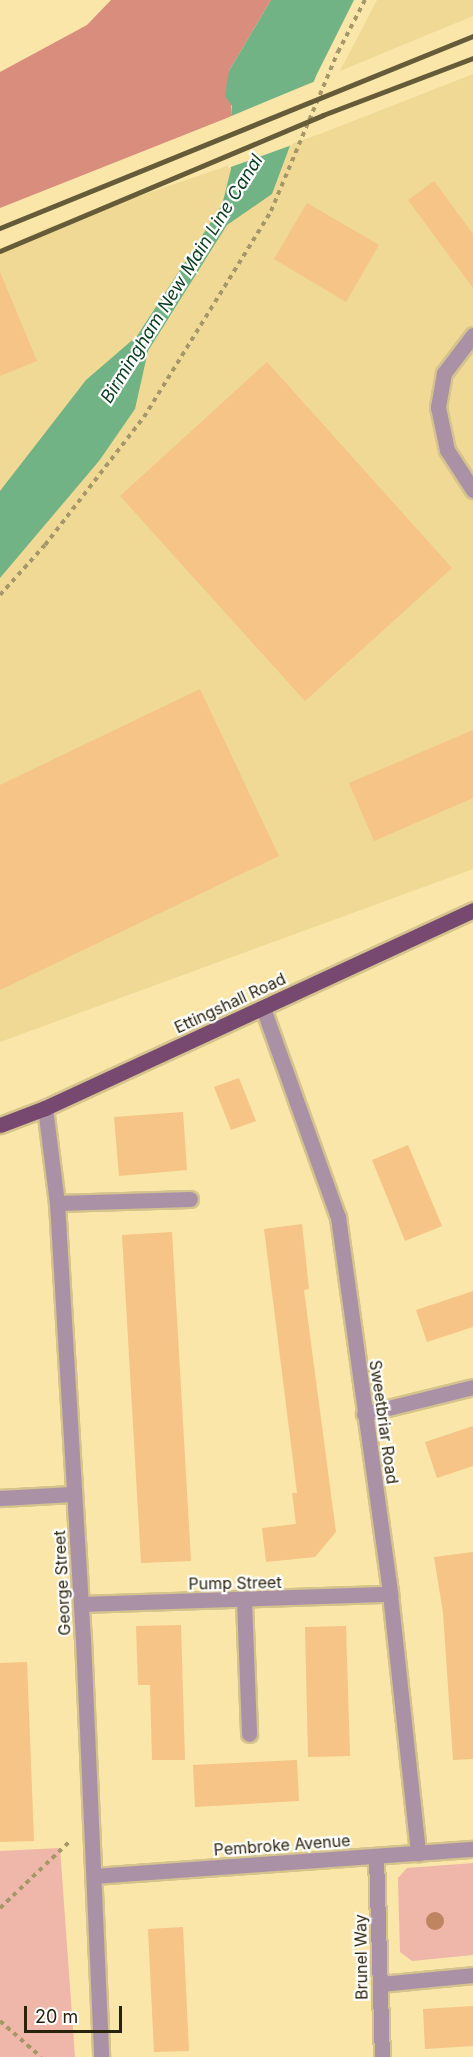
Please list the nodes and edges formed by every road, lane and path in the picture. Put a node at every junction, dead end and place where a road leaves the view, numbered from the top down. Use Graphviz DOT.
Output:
graph roads {
  1 [pos="365,0"];
  2 [pos="473,335"];
  3 [pos="473,490"];
  4 [pos="0,595"];
  5 [pos="473,910"];
  6 [pos="263,1008"];
  7 [pos="45,1108"];
  8 [pos="0,1125"];
  9 [pos="190,1199"];
  10 [pos="57,1203"];
  11 [pos="473,1387"];
  12 [pos="364,1414"];
  13 [pos="74,1494"];
  14 [pos="0,1498"];
  15 [pos="390,1594"];
  16 [pos="244,1601"];
  17 [pos="81,1604"];
  18 [pos="249,1734"];
  19 [pos="91,1827"];
  20 [pos="473,1849"];
  21 [pos="418,1853"];
  22 [pos="376,1856"];
  23 [pos="94,1876"];
  24 [pos="0,1908"];
  25 [pos="473,1975"];
  26 [pos="380,1984"];
  27 [pos="0,2021"];
  28 [pos="41,2057"];
  29 [pos="101,2057"];
  30 [pos="382,2057"];
  1 -- 4 [label="path"];
  2 -- 3 [label="street"];
  5 -- 6 [label="main road, Ettingshall Road"];
  6 -- 7 [label="main road, Ettingshall Road"];
  6 -- 12 [label="street, Sweetbriar Road"];
  7 -- 8 [label="main road, Ettingshall Road"];
  7 -- 10 [label="street, George Street"];
  9 -- 10 [label="street"];
  10 -- 13 [label="street, George Street"];
  11 -- 12 [label="street"];
  12 -- 15 [label="street, Sweetbriar Road"];
  13 -- 14 [label="street"];
  13 -- 17 [label="street, George Street"];
  15 -- 16 [label="street, Pump Street"];
  15 -- 21 [label="street, Sweetbriar Road"];
  16 -- 17 [label="street, Pump Street"];
  16 -- 18 [label="street"];
  17 -- 19 [label="street, George Street"];
  19 -- 23 [label="street, George Street"];
  19 -- 24 [label="path"];
  20 -- 21 [label="street, Pembroke Avenue"];
  21 -- 22 [label="street, Pembroke Avenue"];
  22 -- 23 [label="street, Pembroke Avenue"];
  22 -- 26 [label="street, Brunel Way"];
  23 -- 29 [label="street, George Street"];
  25 -- 26 [label="street"];
  26 -- 30 [label="street, Brunel Way"];
  27 -- 28 [label="path"];
}
